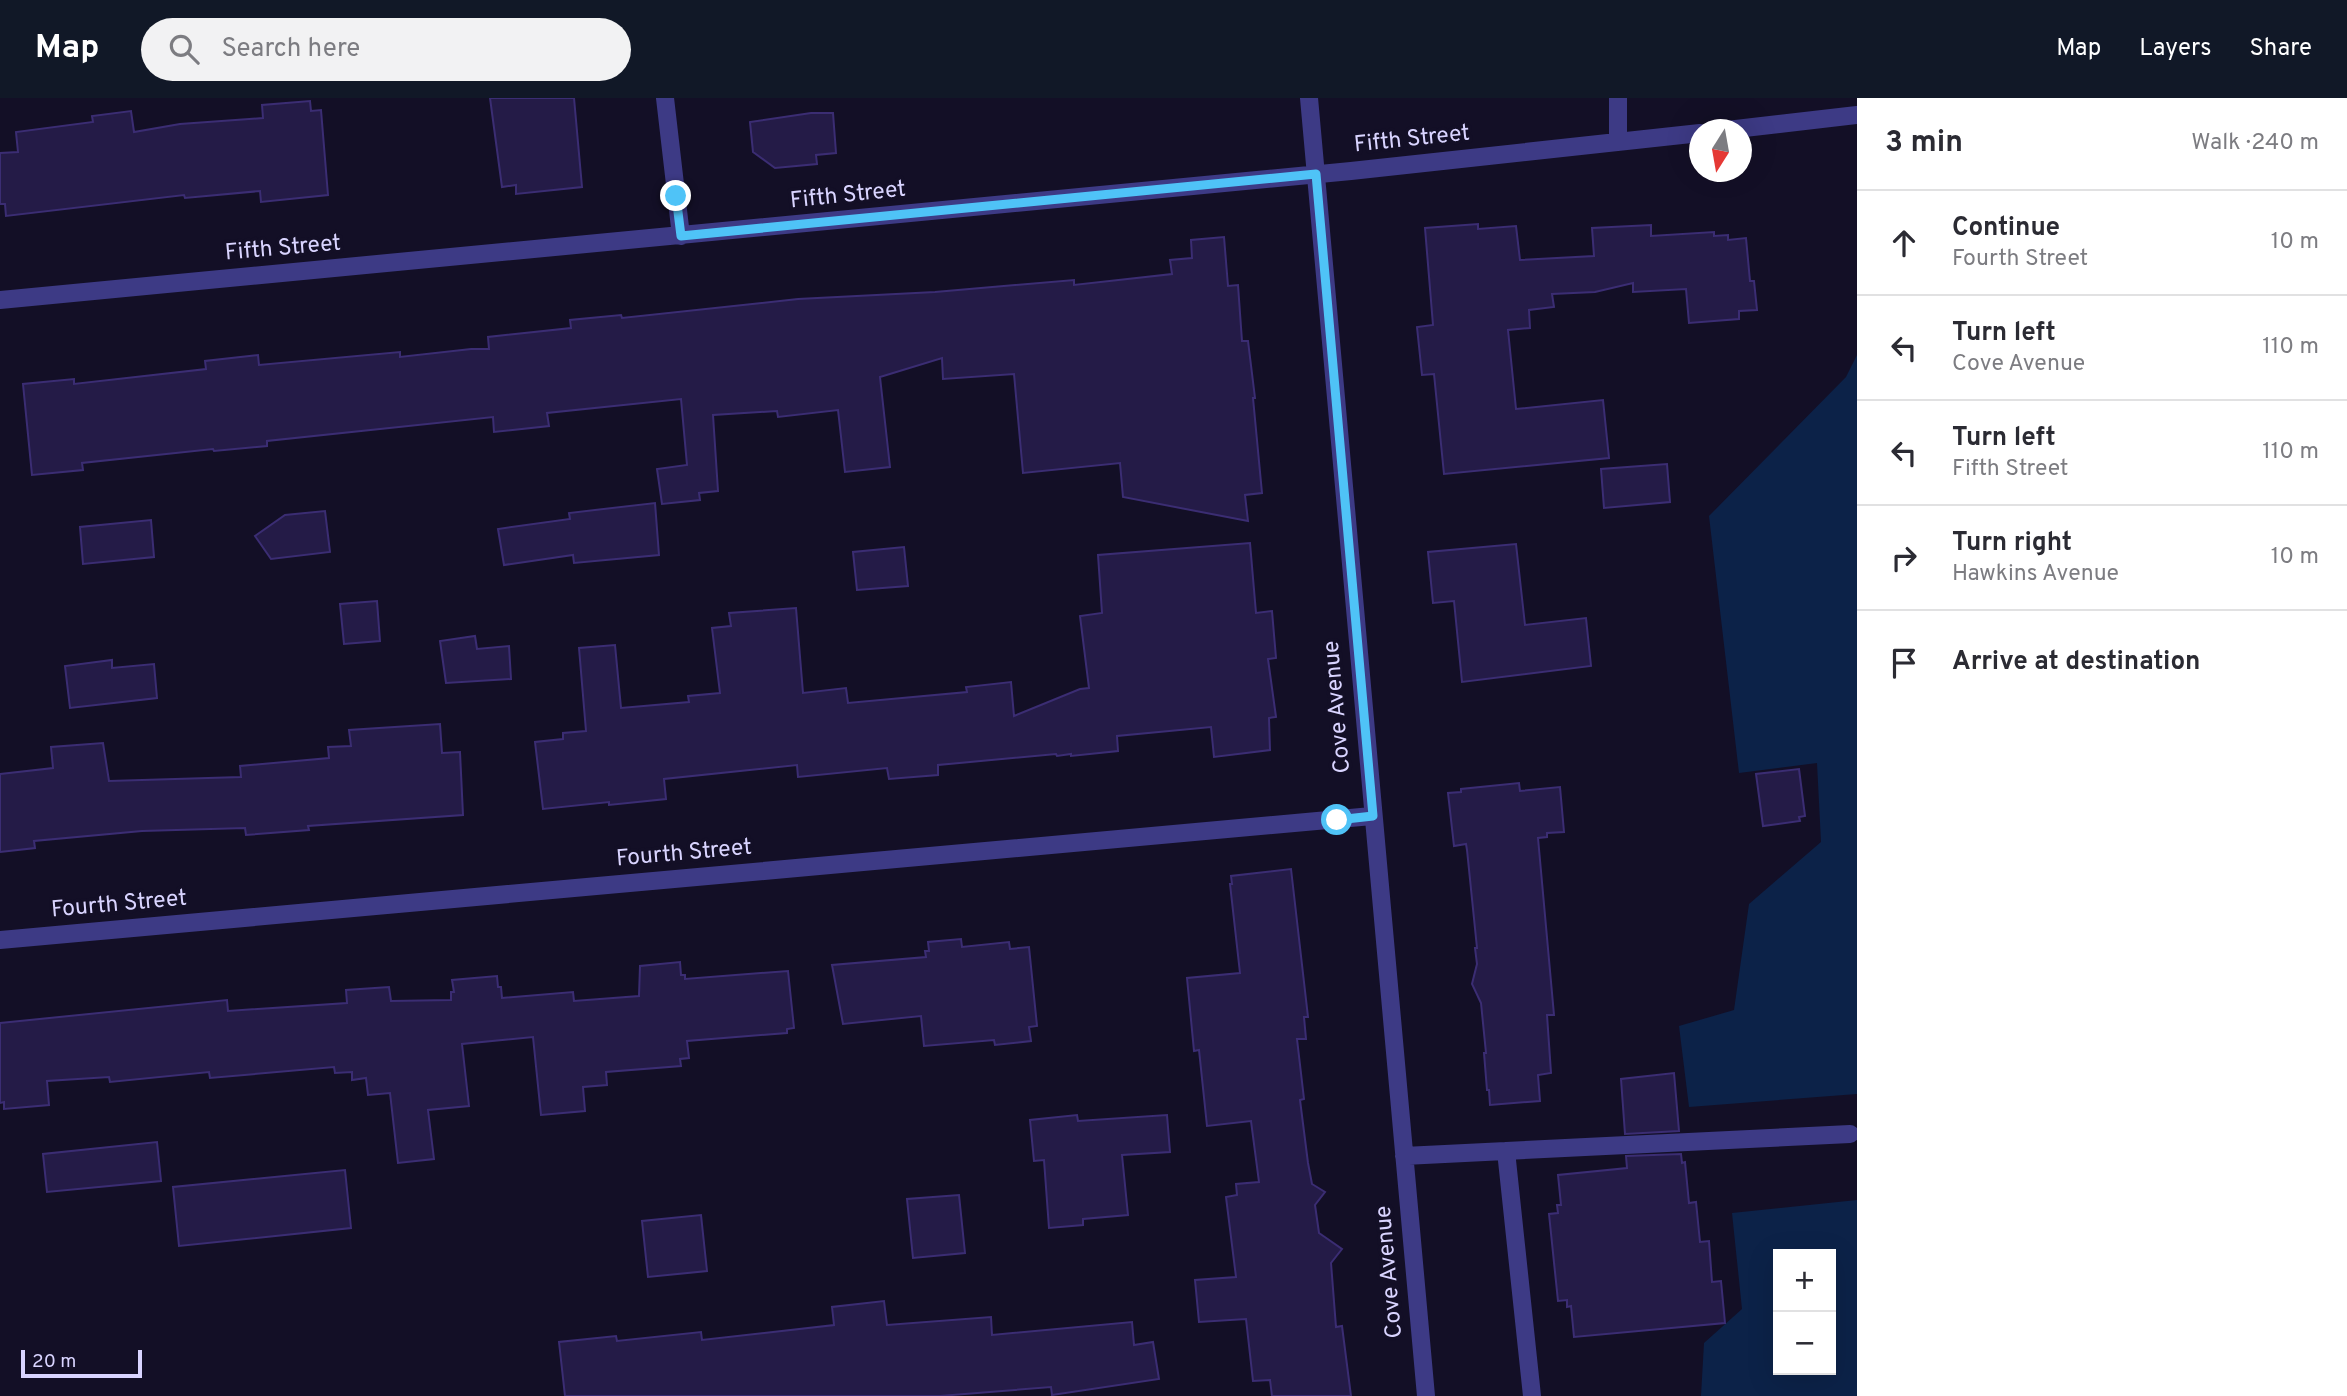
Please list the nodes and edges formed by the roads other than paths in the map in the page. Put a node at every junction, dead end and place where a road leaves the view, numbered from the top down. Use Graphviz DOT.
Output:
graph roads {
  1 [pos="665,98"];
  2 [pos="1309,98"];
  3 [pos="1618,98"];
  4 [pos="1857,115"];
  5 [pos="1752,127"];
  6 [pos="1689,134"];
  7 [pos="1618,142"];
  8 [pos="1316,174"];
  9 [pos="681,236"];
  10 [pos="0,300"];
  11 [pos="1373,816"];
  12 [pos="0,940"];
  13 [pos="1850,1134"];
  14 [pos="1506,1151"];
  15 [pos="1404,1156"];
  16 [pos="1426,1396"];
  17 [pos="1532,1396"];
  1 -- 9 [label="street"];
  2 -- 8 [label="street, Cove Avenue"];
  3 -- 7 [label="street"];
  4 -- 5 [label="street"];
  6 -- 7 [label="street, Fifth Street"];
  7 -- 8 [label="street, Fifth Street"];
  8 -- 9 [label="street, Fifth Street"];
  8 -- 11 [label="street, Cove Avenue"];
  9 -- 10 [label="street, Fifth Street"];
  11 -- 12 [label="street, Fourth Street"];
  11 -- 15 [label="street, Cove Avenue"];
  13 -- 14 [label="street"];
  14 -- 15 [label="street"];
  14 -- 17 [label="street"];
  15 -- 16 [label="street, Cove Avenue"];
}
